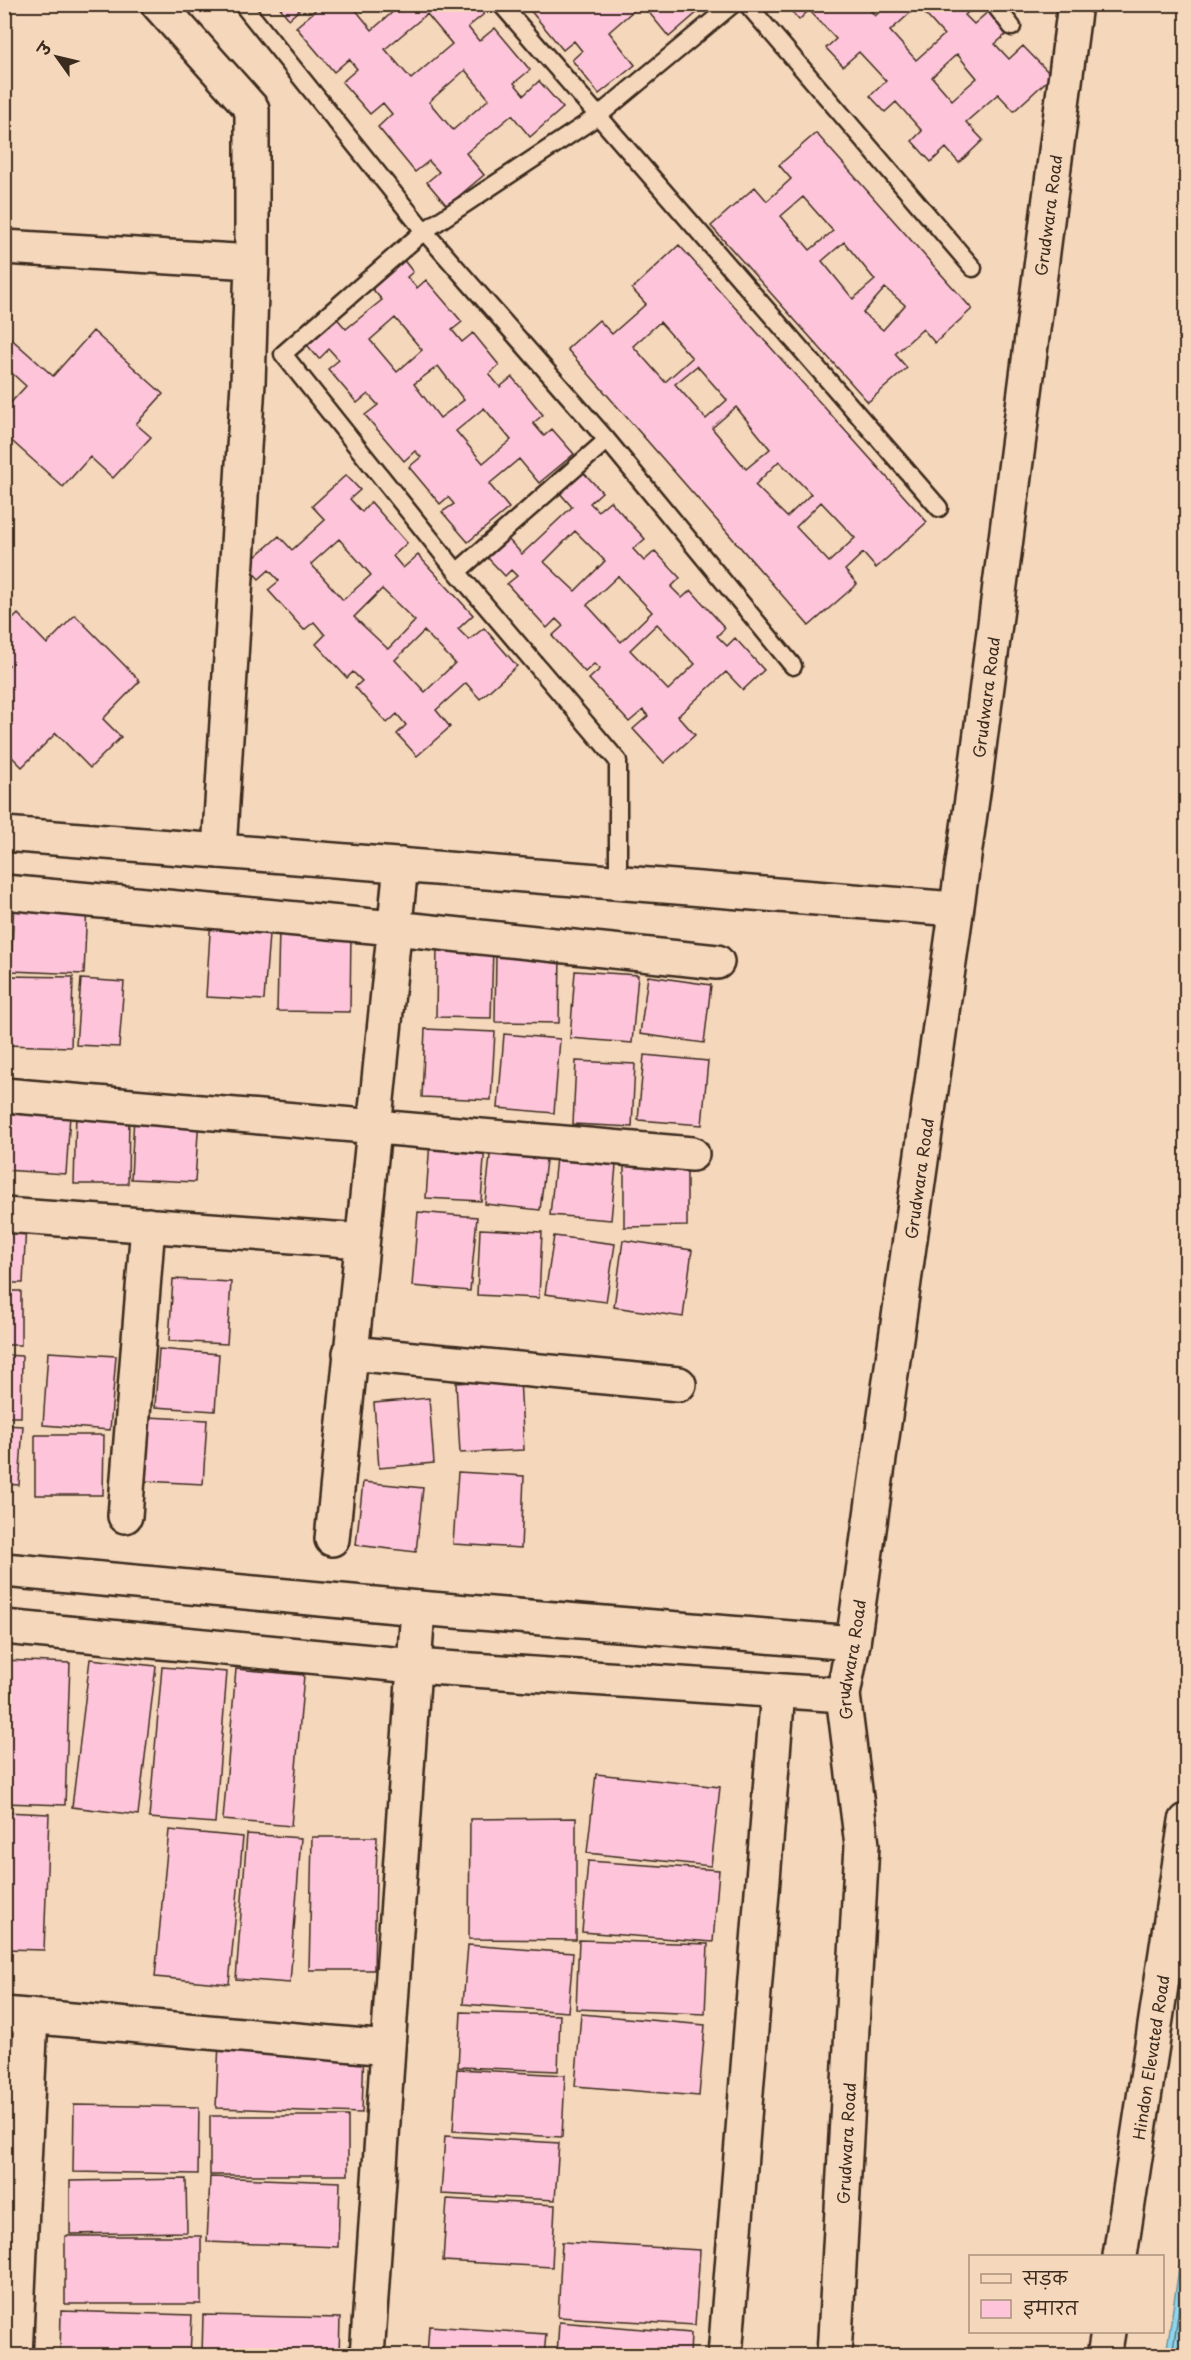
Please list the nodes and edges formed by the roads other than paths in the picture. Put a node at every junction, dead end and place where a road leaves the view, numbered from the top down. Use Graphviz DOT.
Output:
graph roads {
  1 [pos="158,4"];
  2 [pos="242,4"];
  3 [pos="501,4"];
  4 [pos="733,4"];
  5 [pos="747,4"];
  6 [pos="994,4"];
  7 [pos="1076,4"];
  8 [pos="1012,27"];
  9 [pos="598,116"];
  10 [pos="424,231"];
  11 [pos="4,247"];
  12 [pos="252,262"];
  13 [pos="973,268"];
  14 [pos="606,441"];
  15 [pos="939,508"];
  16 [pos="457,572"];
  17 [pos="793,666"];
  18 [pos="4,834"];
  19 [pos="219,851"];
  20 [pos="400,865"];
  21 [pos="618,883"];
  22 [pos="4,892"];
  23 [pos="955,909"];
  24 [pos="394,928"];
  25 [pos="717,962"];
  26 [pos="4,1095"];
  27 [pos="373,1126"];
  28 [pos="692,1154"];
  29 [pos="4,1215"];
  30 [pos="148,1225"];
  31 [pos="362,1242"];
  32 [pos="350,1353"];
  33 [pos="679,1384"];
  34 [pos="125,1516"];
  35 [pos="332,1539"];
  36 [pos="4,1570"];
  37 [pos="418,1608"];
  38 [pos="4,1627"];
  39 [pos="853,1643"];
  40 [pos="414,1666"];
  41 [pos="778,1691"];
  42 [pos="843,1695"];
  43 [pos="1186,1821"];
  44 [pos="18,2015"];
  45 [pos="388,2048"];
  46 [pos="1120,2255"];
  47 [pos="1108,2333"];
  48 [pos="15,2355"];
  49 [pos="367,2355"];
  50 [pos="725,2355"];
  51 [pos="834,2355"];
  52 [pos="1104,2355"];
  1 -- 12 [label="main road"];
  2 -- 10 [label="lane"];
  3 -- 9 [label="lane"];
  4 -- 9 [label="lane"];
  5 -- 13 [label="lane"];
  6 -- 8 [label="lane"];
  7 -- 23 [label="main road, Grudwara Road"];
  9 -- 10 [label="lane"];
  9 -- 15 [label="lane"];
  10 -- 14 [label="lane"];
  10 -- 16 [label="lane"];
  11 -- 12 [label="main road"];
  12 -- 19 [label="main road"];
  14 -- 16 [label="lane"];
  14 -- 17 [label="lane"];
  16 -- 21 [label="lane"];
  18 -- 19 [label="main road"];
  19 -- 20 [label="main road"];
  20 -- 21 [label="main road"];
  20 -- 24 [label="main road"];
  21 -- 23 [label="main road"];
  22 -- 24 [label="main road"];
  23 -- 39 [label="main road, Grudwara Road"];
  24 -- 25 [label="main road"];
  24 -- 27 [label="main road"];
  26 -- 27 [label="main road"];
  27 -- 28 [label="main road"];
  27 -- 31 [label="main road"];
  29 -- 30 [label="main road"];
  30 -- 31 [label="main road"];
  30 -- 34 [label="main road"];
  31 -- 32 [label="main road"];
  32 -- 33 [label="main road"];
  32 -- 35 [label="main road"];
  36 -- 37 [label="main road"];
  37 -- 39 [label="main road"];
  37 -- 40 [label="main road"];
  38 -- 40 [label="main road"];
  39 -- 42 [label="main road, Grudwara Road"];
  40 -- 41 [label="main road"];
  40 -- 45 [label="main road"];
  41 -- 42 [label="main road"];
  41 -- 50 [label="main road"];
  42 -- 51 [label="main road, Grudwara Road"];
  43 -- 46 [label="main road, Hindon Elevated Road"];
  44 -- 45 [label="main road"];
  44 -- 48 [label="main road"];
  45 -- 49 [label="main road"];
  47 -- 52 [label="main road"];
}
